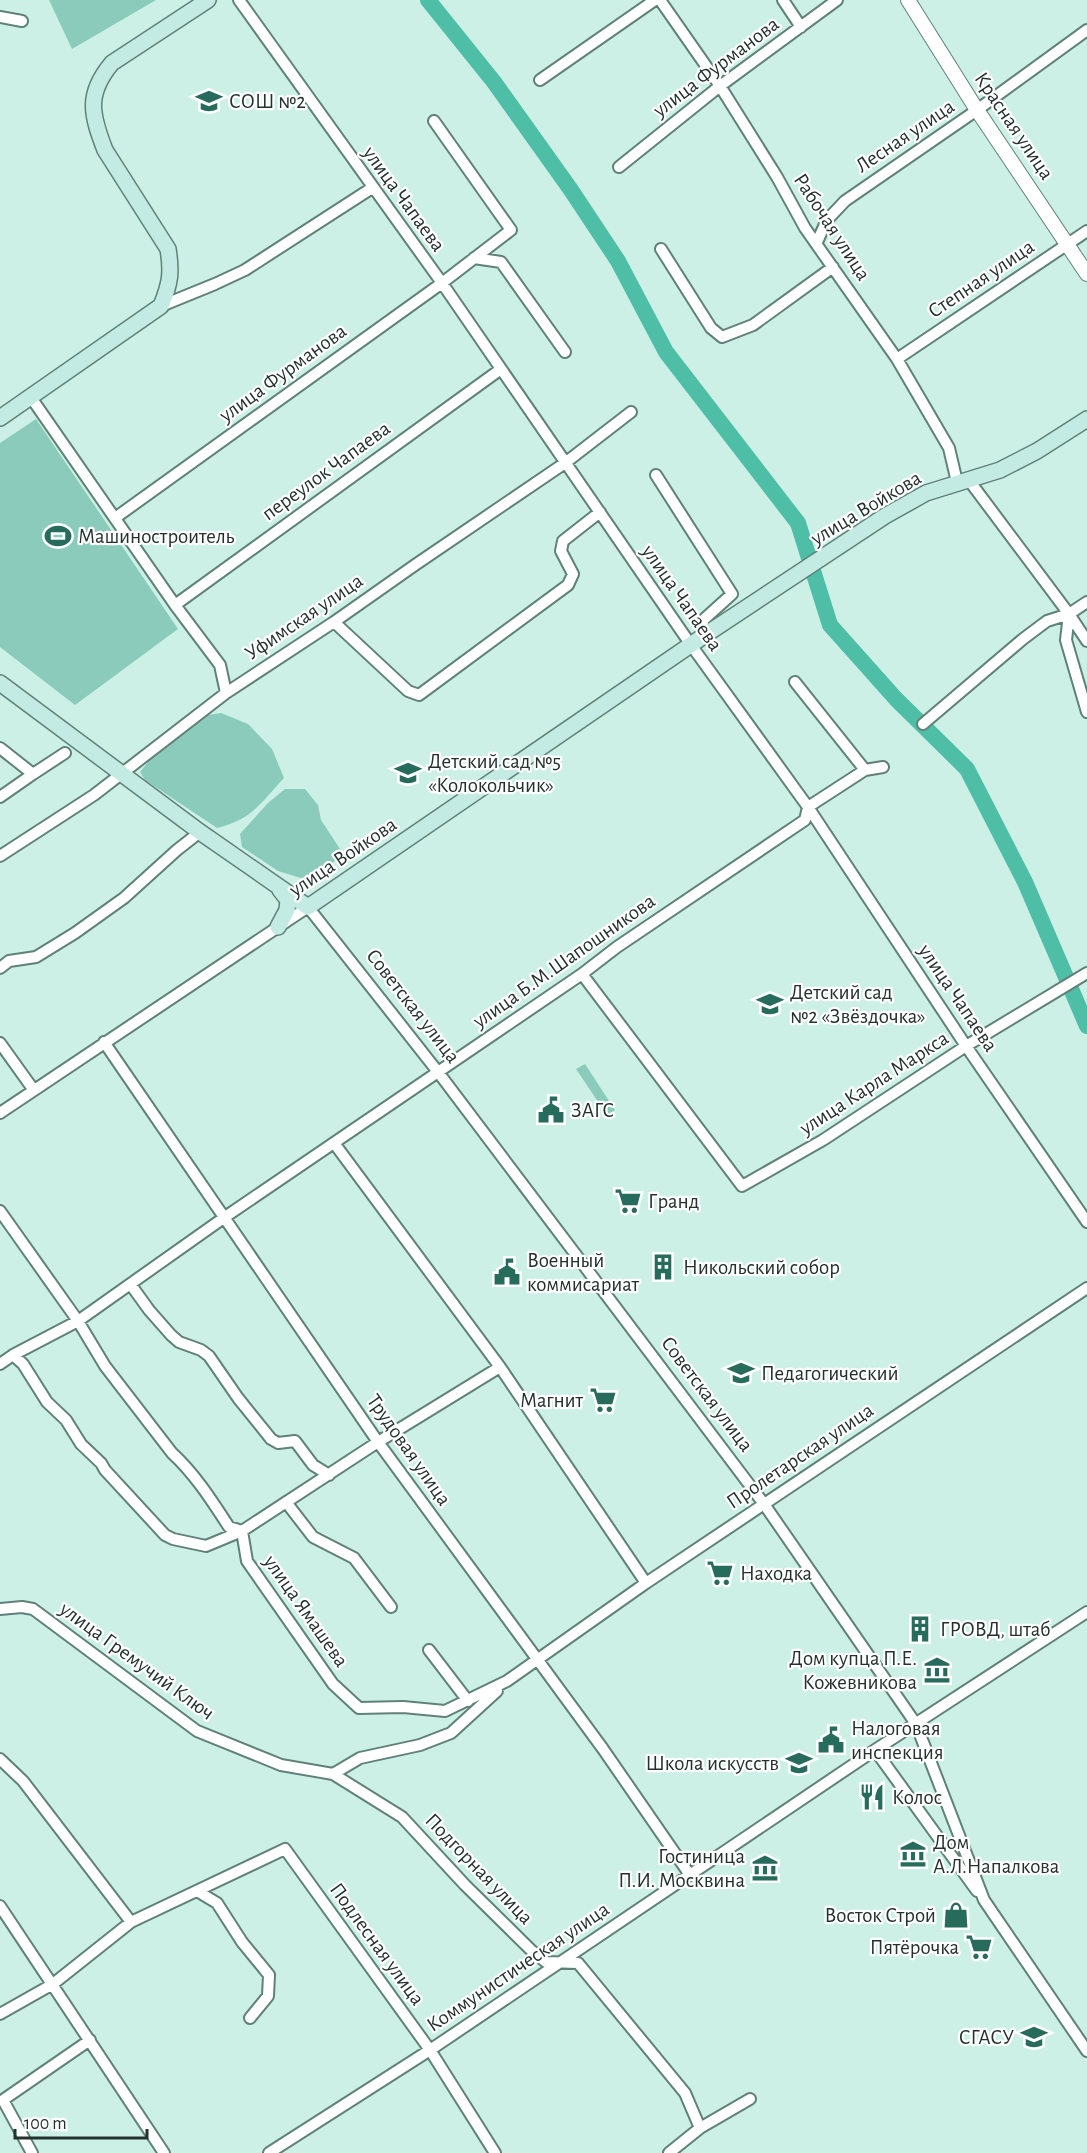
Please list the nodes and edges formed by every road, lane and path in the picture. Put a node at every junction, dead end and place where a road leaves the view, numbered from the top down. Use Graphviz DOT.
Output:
graph roads {
  1 [pos="208,0"];
  2 [pos="239,0"];
  3 [pos="655,0"];
  4 [pos="660,0"];
  5 [pos="783,0"];
  6 [pos="837,0"];
  7 [pos="908,0"];
  8 [pos="0,17"];
  9 [pos="22,21"];
  10 [pos="801,27"];
  11 [pos="1087,30"];
  12 [pos="540,80"];
  13 [pos="720,86"];
  14 [pos="977,110"];
  15 [pos="434,121"];
  16 [pos="619,166"];
  17 [pos="372,188"];
  18 [pos="1087,231"];
  19 [pos="817,242"];
  20 [pos="1068,244"];
  21 [pos="661,249"];
  22 [pos="474,258"];
  23 [pos="833,267"];
  24 [pos="1087,274"];
  25 [pos="442,283"];
  26 [pos="161,306"];
  27 [pos="565,352"];
  28 [pos="897,360"];
  29 [pos="501,369"];
  30 [pos="30,396"];
  31 [pos="631,411"];
  32 [pos="0,418"];
  33 [pos="1087,419"];
  34 [pos="565,462"];
  35 [pos="656,476"];
  36 [pos="962,481"];
  37 [pos="600,512"];
  38 [pos="114,518"];
  39 [pos="1087,602"];
  40 [pos="175,605"];
  41 [pos="1069,614"];
  42 [pos="334,622"];
  43 [pos="708,633"];
  44 [pos="1087,641"];
  45 [pos="691,645"];
  46 [pos="795,682"];
  47 [pos="0,683"];
  48 [pos="226,693"];
  49 [pos="1087,711"];
  50 [pos="923,724"];
  51 [pos="0,748"];
  52 [pos="65,753"];
  53 [pos="883,767"];
  54 [pos="865,770"];
  55 [pos="33,774"];
  56 [pos="124,774"];
  57 [pos="0,797"];
  58 [pos="808,807"];
  59 [pos="200,832"];
  60 [pos="0,856"];
  61 [pos="276,885"];
  62 [pos="338,886"];
  63 [pos="308,907"];
  64 [pos="278,927"];
  65 [pos="0,968"];
  66 [pos="582,974"];
  67 [pos="1087,974"];
  68 [pos="104,1042"];
  69 [pos="0,1043"];
  70 [pos="966,1046"];
  71 [pos="438,1072"];
  72 [pos="33,1089"];
  73 [pos="0,1113"];
  74 [pos="334,1143"];
  75 [pos="0,1211"];
  76 [pos="225,1217"];
  77 [pos="1087,1222"];
  78 [pos="131,1285"];
  79 [pos="1087,1288"];
  80 [pos="78,1321"];
  81 [pos="13,1355"];
  82 [pos="0,1364"];
  83 [pos="500,1367"];
  84 [pos="378,1443"];
  85 [pos="328,1475"];
  86 [pos="286,1502"];
  87 [pos="764,1504"];
  88 [pos="242,1531"];
  89 [pos="646,1583"];
  90 [pos="391,1607"];
  91 [pos="0,1609"];
  92 [pos="1087,1612"];
  93 [pos="429,1650"];
  94 [pos="537,1660"];
  95 [pos="507,1681"];
  96 [pos="468,1701"];
  97 [pos="916,1724"];
  98 [pos="875,1750"];
  99 [pos="0,1759"];
  100 [pos="333,1774"];
  101 [pos="690,1875"];
  102 [pos="197,1891"];
  103 [pos="984,1900"];
  104 [pos="0,1906"];
  105 [pos="131,1922"];
  106 [pos="562,1962"];
  107 [pos="52,1984"];
  108 [pos="0,2014"];
  109 [pos="250,2018"];
  110 [pos="90,2040"];
  111 [pos="430,2050"];
  112 [pos="1087,2051"];
  113 [pos="750,2099"];
  114 [pos="700,2128"];
  115 [pos="32,2153"];
  116 [pos="164,2153"];
  117 [pos="269,2153"];
  118 [pos="495,2153"];
  119 [pos="669,2153"];
  1 -- 26 [label="main road"];
  2 -- 17 [label="street, улица Чапаева"];
  3 -- 12 [label="street"];
  4 -- 13 [label="street, Рабочая улица"];
  5 -- 10 [label="street"];
  6 -- 10 [label="street, улица Фурманова"];
  7 -- 14 [label="street, Красная улица"];
  8 -- 9 [label="street"];
  10 -- 13 [label="street, улица Фурманова"];
  11 -- 14 [label="street, Лесная улица"];
  13 -- 16 [label="street, улица Фурманова"];
  13 -- 19 [label="street, Рабочая улица"];
  14 -- 19 [label="street, Лесная улица"];
  14 -- 20 [label="street, Красная улица"];
  15 -- 22 [label="street, улица Фурманова"];
  17 -- 25 [label="street, улица Чапаева"];
  17 -- 26 [label="street"];
  18 -- 20 [label="street, Степная улица"];
  19 -- 23 [label="street, Рабочая улица"];
  20 -- 24 [label="street, Красная улица"];
  20 -- 28 [label="street, Степная улица"];
  21 -- 23 [label="street"];
  22 -- 25 [label="street, улица Фурманова"];
  22 -- 27 [label="street"];
  23 -- 28 [label="street, Рабочая улица"];
  25 -- 29 [label="street, улица Чапаева"];
  25 -- 38 [label="street, улица Фурманова"];
  26 -- 30 [label="main road"];
  28 -- 36 [label="street, Рабочая улица"];
  29 -- 34 [label="street, улица Чапаева"];
  29 -- 40 [label="street, переулок Чапаева"];
  30 -- 32 [label="main road"];
  30 -- 38 [label="street"];
  31 -- 34 [label="street, Уфимская улица"];
  33 -- 36 [label="main road, улица Войкова"];
  34 -- 37 [label="street, улица Чапаева"];
  34 -- 42 [label="street, Уфимская улица"];
  35 -- 43 [label="street"];
  36 -- 41 [label="street, Рабочая улица"];
  36 -- 43 [label="main road, улица Войкова"];
  37 -- 42 [label="street"];
  37 -- 45 [label="street, улица Чапаева"];
  38 -- 40 [label="street"];
  39 -- 41 [label="street"];
  40 -- 48 [label="street"];
  41 -- 44 [label="street, Рабочая улица"];
  41 -- 49 [label="street"];
  41 -- 50 [label="street"];
  42 -- 48 [label="street, Уфимская улица"];
  43 -- 45 [label="main road, улица Войкова"];
  45 -- 58 [label="street, улица Чапаева"];
  45 -- 62 [label="main road, улица Войкова"];
  46 -- 54 [label="street"];
  47 -- 56 [label="main road, Советская улица"];
  48 -- 56 [label="street, Уфимская улица"];
  51 -- 55 [label="street"];
  52 -- 55 [label="street"];
  53 -- 54 [label="street, улица Б.М.Шапошникова"];
  54 -- 58 [label="street, улица Б.М.Шапошникова"];
  55 -- 57 [label="street"];
  56 -- 59 [label="main road, Советская улица"];
  56 -- 60 [label="street, Уфимская улица"];
  58 -- 66 [label="street, улица Б.М.Шапошникова"];
  58 -- 70 [label="street, улица Чапаева"];
  59 -- 61 [label="main road, Советская улица"];
  59 -- 65 [label="street"];
  61 -- 62 [label="main road"];
  61 -- 63 [label="main road, Советская улица"];
  61 -- 64 [label="main road"];
  62 -- 63 [label="main road, улица Войкова"];
  63 -- 64 [label="street, улица Войкова"];
  63 -- 71 [label="street, Советская улица"];
  64 -- 68 [label="street, улица Войкова"];
  66 -- 70 [label="street, улица Карла Маркса"];
  66 -- 71 [label="street, улица Б.М.Шапошникова"];
  67 -- 70 [label="street, улица Карла Маркса"];
  68 -- 72 [label="street, улица Войкова"];
  68 -- 76 [label="street, Трудовая улица"];
  69 -- 72 [label="street"];
  70 -- 77 [label="street, улица Чапаева"];
  71 -- 74 [label="street, улица Б.М.Шапошникова"];
  71 -- 87 [label="street, Советская улица"];
  72 -- 73 [label="street, улица Войкова"];
  74 -- 76 [label="street, улица Б.М.Шапошникова"];
  74 -- 83 [label="street"];
  75 -- 80 [label="street"];
  76 -- 78 [label="street, улица Б.М.Шапошникова"];
  76 -- 84 [label="street, Трудовая улица"];
  78 -- 80 [label="street, улица Б.М.Шапошникова"];
  78 -- 85 [label="street"];
  79 -- 87 [label="street, Пролетарская улица"];
  80 -- 81 [label="street, улица Б.М.Шапошникова"];
  80 -- 88 [label="street"];
  81 -- 82 [label="street, улица Б.М.Шапошникова"];
  81 -- 88 [label="street"];
  83 -- 84 [label="street"];
  83 -- 89 [label="street"];
  84 -- 85 [label="street"];
  84 -- 94 [label="street, Трудовая улица"];
  85 -- 86 [label="street"];
  86 -- 88 [label="street"];
  86 -- 90 [label="street"];
  87 -- 89 [label="street, Пролетарская улица"];
  87 -- 97 [label="street, Советская улица"];
  88 -- 96 [label="street, улица Ямашева"];
  89 -- 94 [label="street, Пролетарская улица"];
  91 -- 100 [label="street, улица Гремучий Ключ"];
  92 -- 97 [label="street, Коммунистическая улица"];
  93 -- 96 [label="street"];
  94 -- 95 [label="street, улица Ямашева"];
  94 -- 101 [label="street, Трудовая улица"];
  95 -- 96 [label="street, улица Ямашева"];
  95 -- 100 [label="street"];
  97 -- 98 [label="street, Коммунистическая улица"];
  97 -- 103 [label="street, Советская улица"];
  98 -- 101 [label="street, Коммунистическая улица"];
  98 -- 103 [label="street"];
  99 -- 105 [label="street"];
  100 -- 106 [label="street, Подгорная улица"];
  101 -- 106 [label="street, Коммунистическая улица"];
  102 -- 105 [label="street"];
  102 -- 109 [label="street"];
  102 -- 111 [label="street, Подлесная улица"];
  103 -- 112 [label="street, Советская улица"];
  104 -- 107 [label="street"];
  105 -- 107 [label="street"];
  106 -- 111 [label="street, Коммунистическая улица"];
  106 -- 114 [label="street, Подгорная улица"];
  107 -- 108 [label="street"];
  107 -- 110 [label="street"];
  110 -- 115 [label="street"];
  110 -- 116 [label="street"];
  111 -- 117 [label="street, Коммунистическая улица"];
  111 -- 118 [label="street, Подлесная улица"];
  113 -- 114 [label="street"];
  114 -- 119 [label="street"];
}
